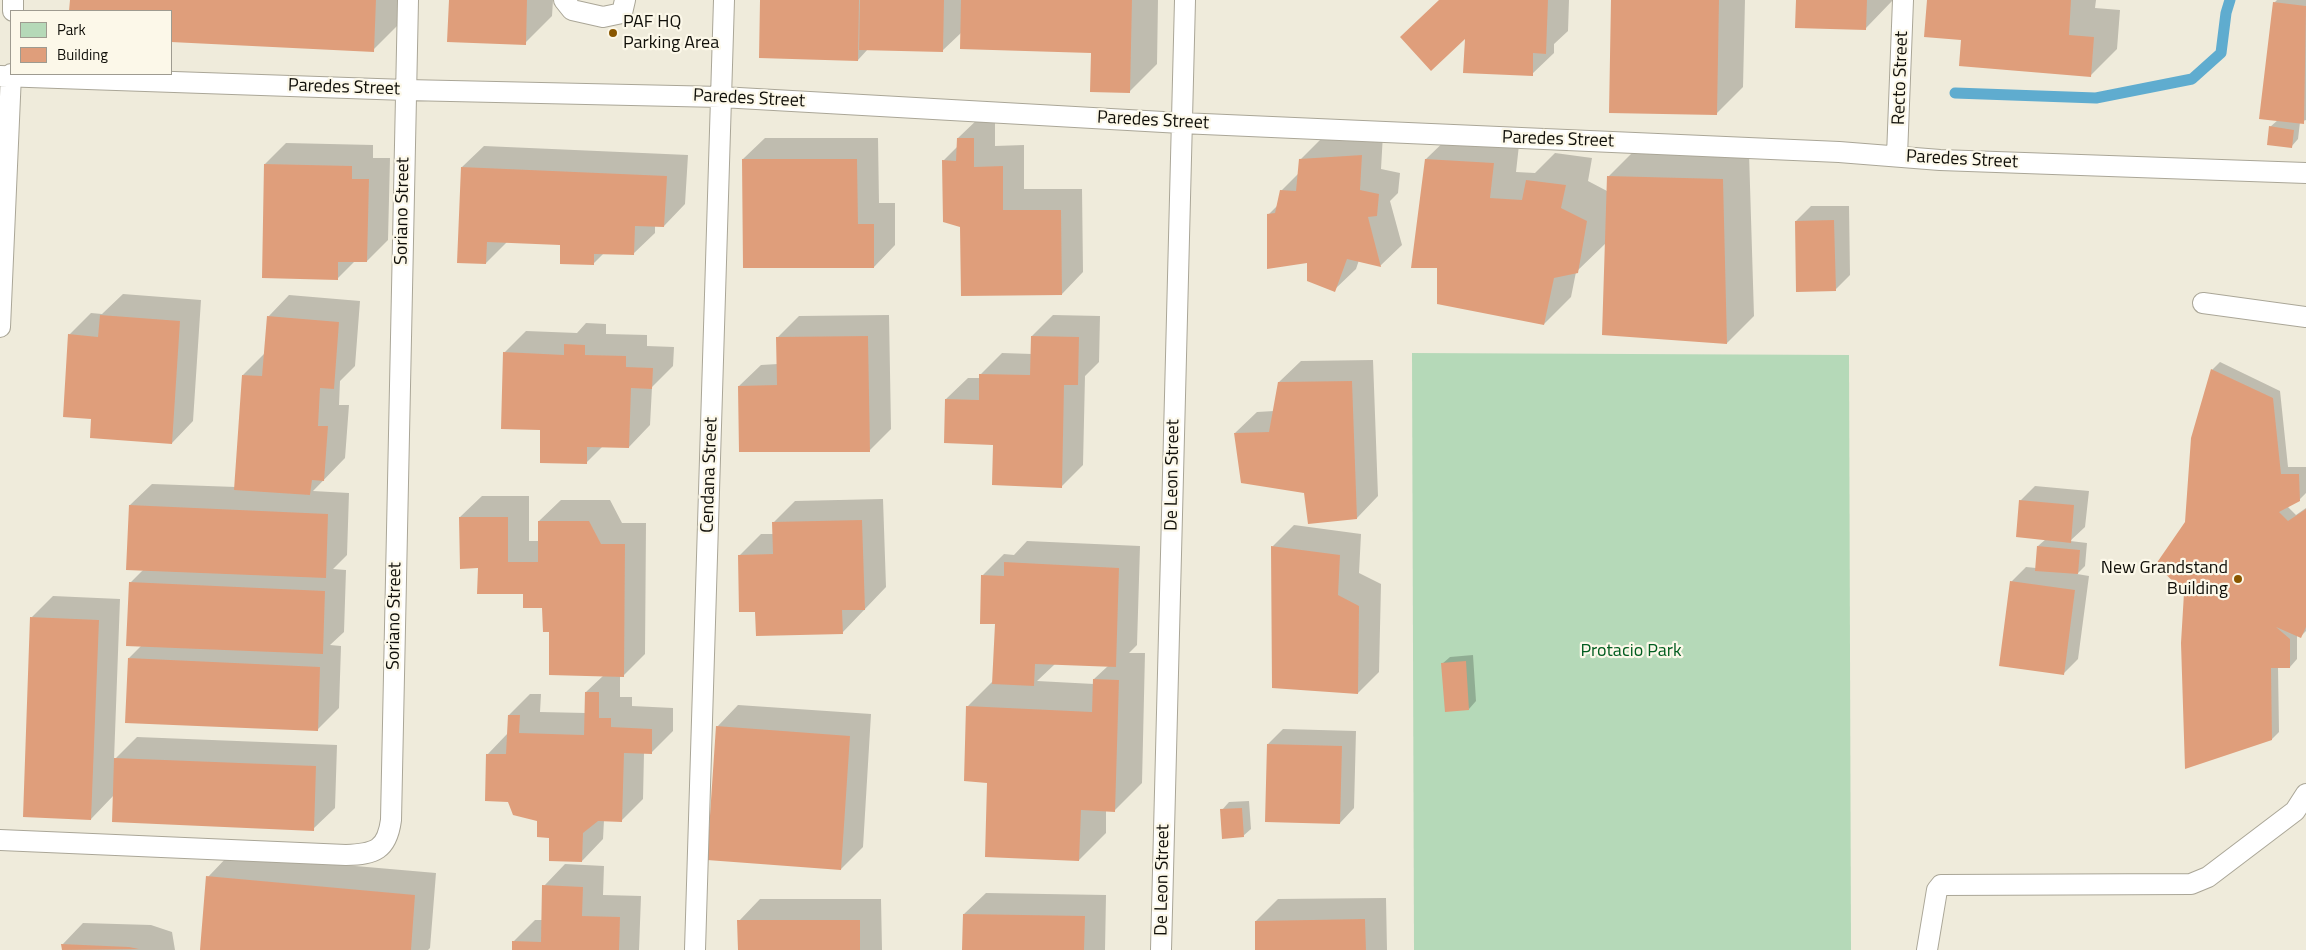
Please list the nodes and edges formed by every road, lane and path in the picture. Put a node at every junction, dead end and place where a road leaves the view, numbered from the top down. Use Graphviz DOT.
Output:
graph roads {
  1 [pos="408,0"];
  2 [pos="564,0"];
  3 [pos="625,0"];
  4 [pos="724,0"];
  5 [pos="1185,0"];
  6 [pos="1903,0"];
  7 [pos="8,75"];
  8 [pos="406,90"];
  9 [pos="721,97"];
  10 [pos="1181,123"];
  11 [pos="1897,156"];
  12 [pos="2306,173"];
  13 [pos="2203,303"];
  14 [pos="2306,317"];
  15 [pos="0,327"];
  16 [pos="2306,794"];
  17 [pos="0,840"];
  18 [pos="694,950"];
  19 [pos="1161,950"];
  20 [pos="1927,950"];
  1 -- 8 [label="lane, Soriano Street"];
  2 -- 3 [label="lane"];
  4 -- 9 [label="lane, Cendana Street"];
  5 -- 10 [label="lane, De Leon Street"];
  6 -- 11 [label="lane, Recto Street"];
  7 -- 8 [label="lane, Paredes Street"];
  7 -- 15 [label="lane"];
  8 -- 9 [label="lane, Paredes Street"];
  8 -- 17 [label="lane, Soriano Street"];
  9 -- 10 [label="lane, Paredes Street"];
  9 -- 18 [label="lane, Cendana Street"];
  10 -- 11 [label="lane, Paredes Street"];
  10 -- 19 [label="lane, De Leon Street"];
  11 -- 12 [label="lane, Paredes Street"];
  13 -- 14 [label="lane"];
  16 -- 20 [label="lane"];
}
